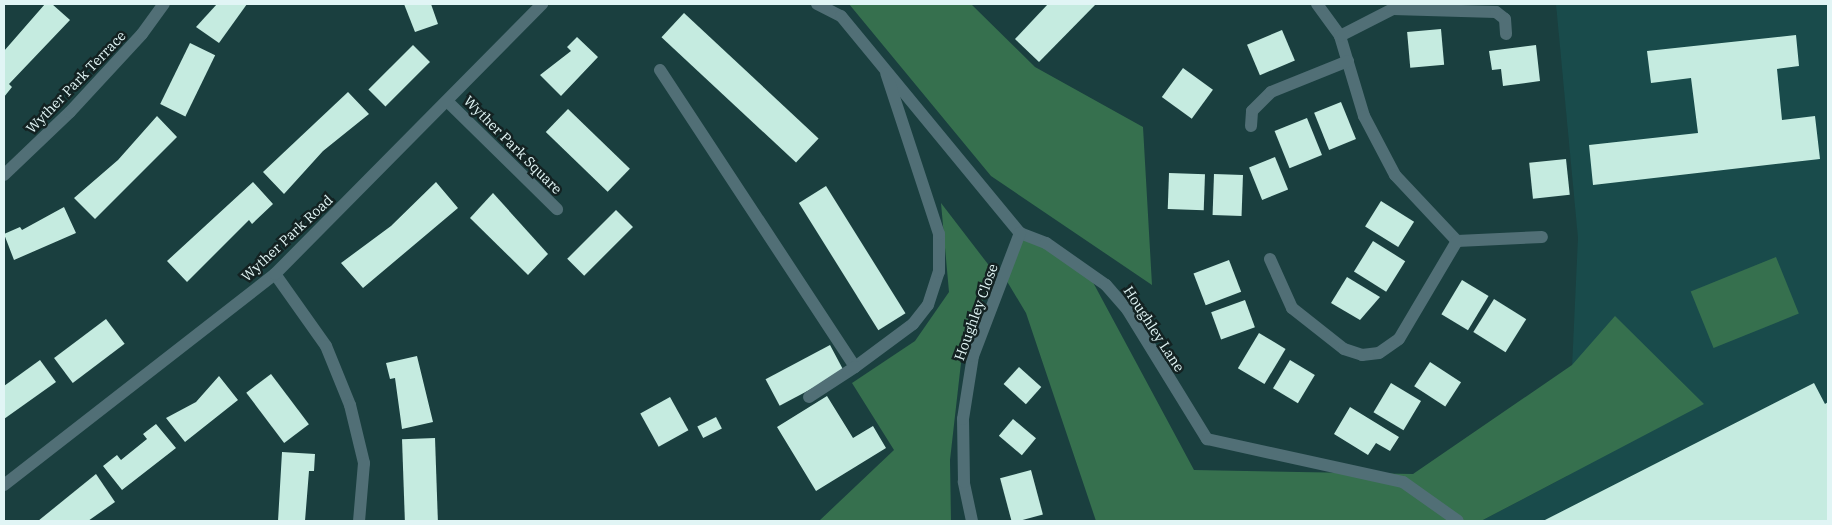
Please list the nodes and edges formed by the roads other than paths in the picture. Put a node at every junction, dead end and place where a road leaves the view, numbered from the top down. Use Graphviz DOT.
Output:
graph roads {
  1 [pos="164,4"];
  2 [pos="542,4"];
  3 [pos="817,4"];
  4 [pos="1317,4"];
  5 [pos="1457,9"];
  6 [pos="1506,34"];
  7 [pos="1340,36"];
  8 [pos="1348,61"];
  9 [pos="884,66"];
  10 [pos="660,70"];
  11 [pos="448,102"];
  12 [pos="1251,126"];
  13 [pos="4,175"];
  14 [pos="557,210"];
  15 [pos="1020,232"];
  16 [pos="1542,237"];
  17 [pos="1457,241"];
  18 [pos="1270,259"];
  19 [pos="275,274"];
  20 [pos="855,367"];
  21 [pos="809,397"];
  22 [pos="4,485"];
  23 [pos="359,521"];
  24 [pos="972,521"];
  25 [pos="1458,521"];
  1 -- 13 [label="street, Wyther Park Terrace"];
  2 -- 11 [label="street, Wyther Park Road"];
  3 -- 9 [label="street, Houghley Lane"];
  4 -- 7 [label="street"];
  5 -- 6 [label="street"];
  5 -- 7 [label="street"];
  7 -- 8 [label="street"];
  8 -- 12 [label="street"];
  8 -- 17 [label="street"];
  9 -- 15 [label="street, Houghley Lane"];
  9 -- 20 [label="street"];
  10 -- 20 [label="street"];
  11 -- 14 [label="street, Wyther Park Square"];
  11 -- 19 [label="street, Wyther Park Road"];
  15 -- 24 [label="street, Houghley Close"];
  15 -- 25 [label="street, Houghley Lane"];
  16 -- 17 [label="street"];
  17 -- 18 [label="street"];
  19 -- 22 [label="street, Wyther Park Road"];
  19 -- 23 [label="street"];
  20 -- 21 [label="street"];
}
